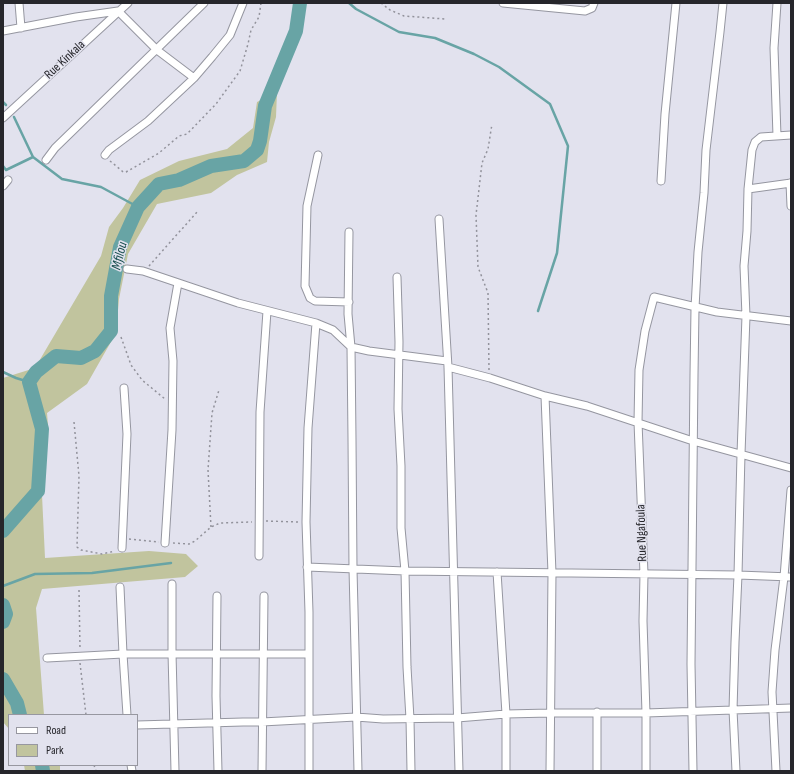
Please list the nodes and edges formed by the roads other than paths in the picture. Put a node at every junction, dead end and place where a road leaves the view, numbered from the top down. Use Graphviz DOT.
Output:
graph roads {
  1 [pos="19,3"];
  2 [pos="128,3"];
  3 [pos="204,3"];
  4 [pos="243,3"];
  5 [pos="503,3"];
  6 [pos="594,3"];
  7 [pos="676,3"];
  8 [pos="723,3"];
  9 [pos="777,3"];
  10 [pos="118,11"];
  11 [pos="20,28"];
  12 [pos="3,31"];
  13 [pos="157,50"];
  14 [pos="194,78"];
  15 [pos="3,118"];
  16 [pos="791,135"];
  17 [pos="777,136"];
  18 [pos="105,155"];
  19 [pos="318,155"];
  20 [pos="46,160"];
  21 [pos="661,181"];
  22 [pos="791,183"];
  23 [pos="748,190"];
  24 [pos="791,206"];
  25 [pos="439,219"];
  26 [pos="349,232"];
  27 [pos="127,269"];
  28 [pos="396,277"];
  29 [pos="178,283"];
  30 [pos="349,302"];
  31 [pos="696,308"];
  32 [pos="267,311"];
  33 [pos="746,316"];
  34 [pos="791,321"];
  35 [pos="316,323"];
  36 [pos="351,347"];
  37 [pos="400,354"];
  38 [pos="448,364"];
  39 [pos="124,388"];
  40 [pos="545,396"];
  41 [pos="638,422"];
  42 [pos="693,440"];
  43 [pos="740,454"];
  44 [pos="791,468"];
  45 [pos="791,490"];
  46 [pos="165,543"];
  47 [pos="122,548"];
  48 [pos="259,556"];
  49 [pos="307,567"];
  50 [pos="352,569"];
  51 [pos="405,570"];
  52 [pos="453,571"];
  53 [pos="497,572"];
  54 [pos="552,573"];
  55 [pos="644,574"];
  56 [pos="692,575"];
  57 [pos="738,576"];
  58 [pos="788,577"];
  59 [pos="172,584"];
  60 [pos="120,587"];
  61 [pos="217,596"];
  62 [pos="264,596"];
  63 [pos="172,653"];
  64 [pos="263,653"];
  65 [pos="122,654"];
  66 [pos="218,654"];
  67 [pos="309,654"];
  68 [pos="47,658"];
  69 [pos="791,708"];
  70 [pos="771,709"];
  71 [pos="733,710"];
  72 [pos="693,711"];
  73 [pos="597,712"];
  74 [pos="550,713"];
  75 [pos="646,713"];
  76 [pos="127,714"];
  77 [pos="506,714"];
  78 [pos="356,717"];
  79 [pos="410,718"];
  80 [pos="457,718"];
  81 [pos="310,720"];
  82 [pos="217,722"];
  83 [pos="262,722"];
  84 [pos="173,723"];
  85 [pos="138,725"];
  86 [pos="175,771"];
  87 [pos="218,771"];
  88 [pos="262,771"];
  89 [pos="309,771"];
  90 [pos="358,771"];
  91 [pos="411,771"];
  92 [pos="459,771"];
  93 [pos="506,771"];
  94 [pos="550,771"];
  95 [pos="597,771"];
  96 [pos="646,771"];
  97 [pos="693,771"];
  98 [pos="736,771"];
  99 [pos="776,771"];
  1 -- 11 [label="street"];
  2 -- 10 [label="street, Rue Kinkala"];
  3 -- 13 [label="street"];
  4 -- 14 [label="street"];
  5 -- 6 [label="street"];
  7 -- 21 [label="street"];
  8 -- 31 [label="street"];
  9 -- 17 [label="street"];
  10 -- 11 [label="street"];
  10 -- 13 [label="street"];
  10 -- 15 [label="street, Rue Kinkala"];
  11 -- 12 [label="street"];
  13 -- 14 [label="street"];
  13 -- 20 [label="street"];
  14 -- 18 [label="street"];
  16 -- 17 [label="street"];
  17 -- 23 [label="street"];
  19 -- 30 [label="street"];
  22 -- 23 [label="street"];
  22 -- 24 [label="street"];
  23 -- 33 [label="street"];
  25 -- 38 [label="street"];
  26 -- 30 [label="street"];
  27 -- 29 [label="street"];
  28 -- 37 [label="street"];
  29 -- 32 [label="street"];
  29 -- 46 [label="street"];
  30 -- 36 [label="street"];
  31 -- 33 [label="street"];
  31 -- 41 [label="street, Rue Ngafoula"];
  31 -- 42 [label="street"];
  32 -- 35 [label="street"];
  32 -- 48 [label="street"];
  33 -- 34 [label="street"];
  33 -- 43 [label="street"];
  35 -- 36 [label="street"];
  35 -- 49 [label="street"];
  36 -- 37 [label="street"];
  36 -- 50 [label="street"];
  37 -- 38 [label="street"];
  37 -- 51 [label="street"];
  38 -- 40 [label="street"];
  38 -- 52 [label="street"];
  39 -- 47 [label="street"];
  40 -- 41 [label="street"];
  40 -- 54 [label="street"];
  41 -- 42 [label="street"];
  41 -- 55 [label="street, Rue Ngafoula"];
  42 -- 43 [label="street"];
  42 -- 56 [label="street"];
  43 -- 44 [label="street"];
  43 -- 57 [label="street"];
  45 -- 58 [label="street"];
  49 -- 50 [label="street"];
  49 -- 67 [label="street"];
  50 -- 51 [label="street"];
  50 -- 78 [label="street"];
  51 -- 52 [label="street"];
  51 -- 79 [label="street"];
  52 -- 53 [label="street"];
  52 -- 80 [label="street"];
  53 -- 54 [label="street"];
  53 -- 77 [label="street"];
  54 -- 55 [label="street"];
  54 -- 74 [label="street"];
  55 -- 56 [label="street"];
  55 -- 75 [label="street, Rue Ngafoula"];
  56 -- 57 [label="street"];
  56 -- 72 [label="street"];
  57 -- 58 [label="street"];
  57 -- 71 [label="street"];
  58 -- 70 [label="street"];
  59 -- 63 [label="street"];
  60 -- 65 [label="street"];
  61 -- 66 [label="street"];
  62 -- 64 [label="street"];
  63 -- 65 [label="street"];
  63 -- 66 [label="street"];
  63 -- 84 [label="street"];
  64 -- 66 [label="street"];
  64 -- 67 [label="street"];
  64 -- 83 [label="street"];
  65 -- 68 [label="street"];
  65 -- 76 [label="street"];
  66 -- 82 [label="street"];
  67 -- 81 [label="street"];
  69 -- 70 [label="street"];
  70 -- 71 [label="street"];
  70 -- 99 [label="street"];
  71 -- 72 [label="street"];
  71 -- 98 [label="street"];
  72 -- 75 [label="street"];
  72 -- 97 [label="street"];
  73 -- 74 [label="street"];
  73 -- 75 [label="street"];
  73 -- 95 [label="street"];
  74 -- 77 [label="street"];
  74 -- 94 [label="street"];
  75 -- 96 [label="street, Rue Ngafoula"];
  77 -- 80 [label="street"];
  77 -- 93 [label="street"];
  78 -- 79 [label="street"];
  78 -- 81 [label="street"];
  78 -- 90 [label="street"];
  79 -- 80 [label="street"];
  79 -- 91 [label="street"];
  80 -- 92 [label="street"];
  81 -- 83 [label="street"];
  81 -- 89 [label="street"];
  82 -- 83 [label="street"];
  82 -- 84 [label="street"];
  82 -- 87 [label="street"];
  83 -- 88 [label="street"];
  84 -- 85 [label="street"];
  84 -- 86 [label="street"];
}
